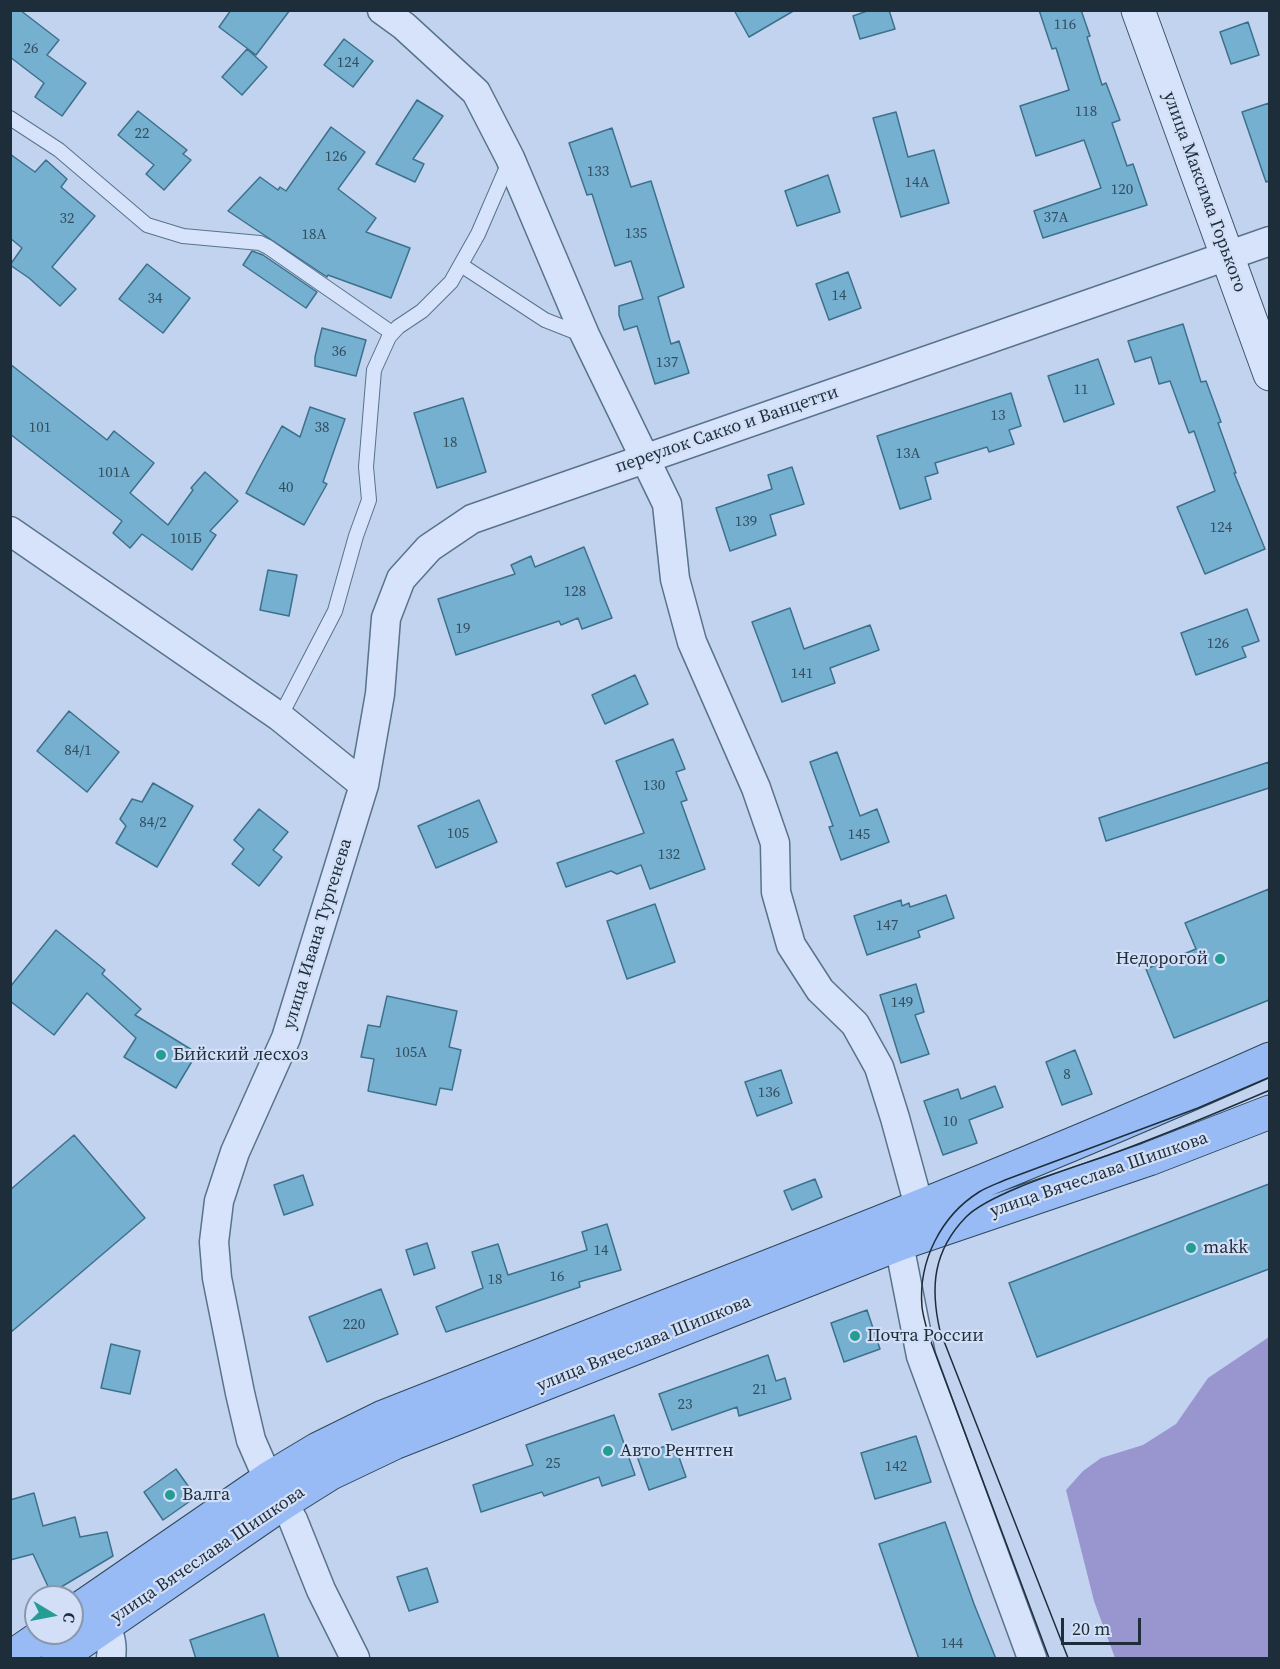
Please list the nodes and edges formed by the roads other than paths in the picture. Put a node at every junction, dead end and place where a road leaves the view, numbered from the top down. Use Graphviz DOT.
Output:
graph roads {
  1 [pos="1138,10"];
  2 [pos="401,16"];
  3 [pos="10,118"];
  4 [pos="510,158"];
  5 [pos="1269,241"];
  6 [pos="1227,257"];
  7 [pos="461,265"];
  8 [pos="392,333"];
  9 [pos="585,335"];
  10 [pos="1269,374"];
  11 [pos="645,459"];
  12 [pos="10,531"];
  13 [pos="280,717"];
  14 [pos="364,785"];
  15 [pos="1269,1059"];
  16 [pos="1269,1112"];
  17 [pos="919,1206"];
  18 [pos="899,1244"];
  19 [pos="275,1491"];
  20 [pos="88,1614"];
  21 [pos="29,1645"];
  22 [pos="10,1658"];
  23 [pos="58,1659"];
  24 [pos="111,1659"];
  25 [pos="355,1659"];
  26 [pos="1032,1659"];
  1 -- 6 [label="main road, улица Максима Горького"];
  2 -- 4 [label="street"];
  3 -- 8 [label="lane"];
  4 -- 7 [label="lane"];
  4 -- 9 [label="street"];
  5 -- 6 [label="street, переулок Сакко и Ванцетти"];
  6 -- 10 [label="main road, улица Максима Горького"];
  6 -- 11 [label="street, переулок Сакко и Ванцетти"];
  7 -- 8 [label="lane"];
  7 -- 9 [label="lane"];
  8 -- 13 [label="lane"];
  9 -- 11 [label="street"];
  11 -- 14 [label="street, переулок Сакко и Ванцетти"];
  11 -- 17 [label="street"];
  12 -- 13 [label="street"];
  13 -- 14 [label="street"];
  14 -- 19 [label="street, улица Ивана Тургенева"];
  15 -- 17 [label="main road, улица Вячеслава Шишкова"];
  16 -- 18 [label="main road, улица Вячеслава Шишкова"];
  17 -- 19 [label="main road, улица Вячеслава Шишкова"];
  18 -- 19 [label="main road, улица Вячеслава Шишкова"];
  18 -- 26 [label="street"];
  19 -- 20 [label="main road, улица Вячеслава Шишкова"];
  19 -- 25 [label="street, улица Ивана Тургенева"];
  20 -- 23 [label="main road, улица Вячеслава Шишкова"];
  20 -- 24 [label="street"];
  21 -- 22 [label="main road"];
}
